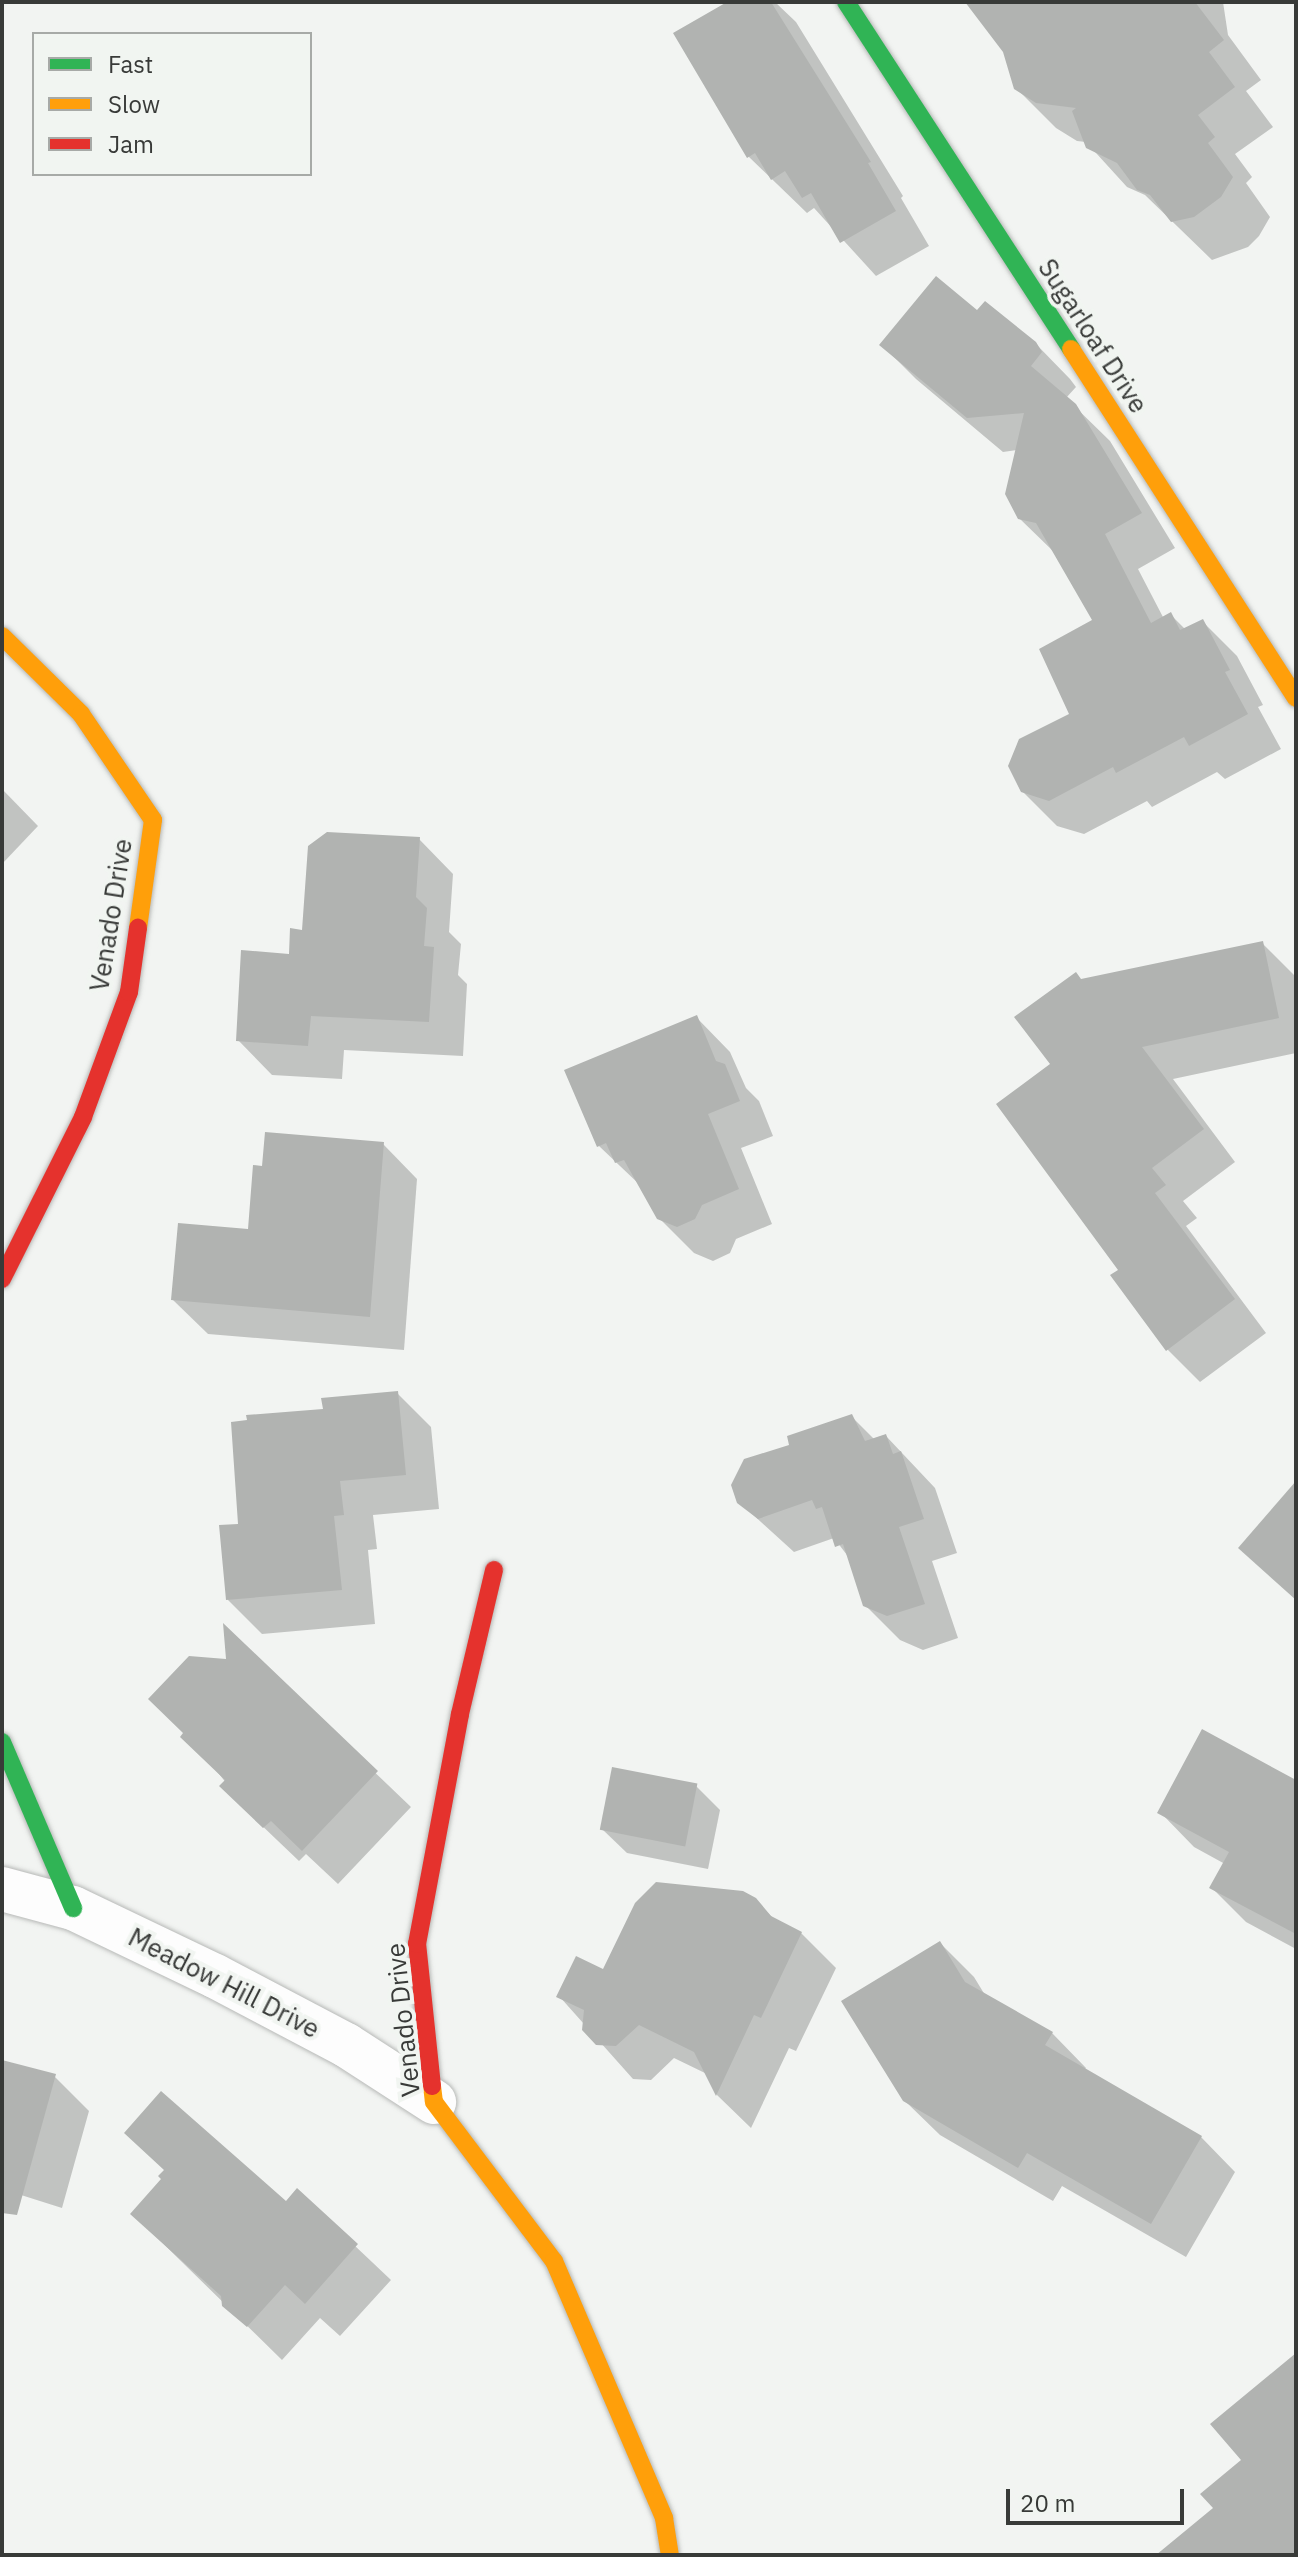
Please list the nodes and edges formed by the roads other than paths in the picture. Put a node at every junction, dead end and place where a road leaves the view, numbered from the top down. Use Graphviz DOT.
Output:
graph roads {
  1 [pos="846,2"];
  2 [pos="2,636"];
  3 [pos="1296,698"];
  4 [pos="2,1279"];
  5 [pos="494,1570"];
  6 [pos="2,1742"];
  7 [pos="2,1889"];
  8 [pos="73,1908"];
  9 [pos="434,2102"];
  10 [pos="670,2555"];
  1 -- 3 [label="street, Sugarloaf Drive"];
  2 -- 4 [label="street, Venado Drive"];
  5 -- 9 [label="street, Venado Drive"];
  6 -- 8 [label="street"];
  7 -- 8 [label="street, Meadow Hill Drive"];
  8 -- 9 [label="street, Meadow Hill Drive"];
  9 -- 10 [label="street, Venado Drive"];
}
